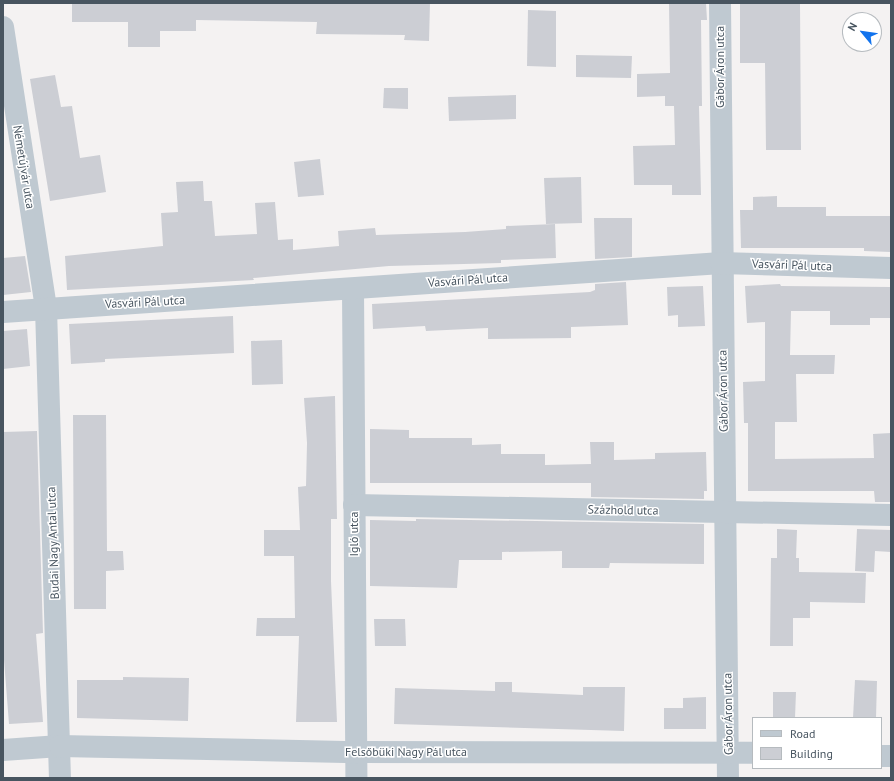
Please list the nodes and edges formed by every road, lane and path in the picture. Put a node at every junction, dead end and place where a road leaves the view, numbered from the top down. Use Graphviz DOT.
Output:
graph roads {
  1 [pos="720,3"];
  2 [pos="3,27"];
  3 [pos="721,263"];
  4 [pos="891,268"];
  5 [pos="353,289"];
  6 [pos="46,308"];
  7 [pos="3,312"];
  8 [pos="354,505"];
  9 [pos="725,511"];
  10 [pos="891,515"];
  11 [pos="60,746"];
  12 [pos="3,750"];
  13 [pos="356,752"];
  14 [pos="729,752"];
  15 [pos="752,753"];
  16 [pos="60,778"];
  17 [pos="356,778"];
  18 [pos="728,778"];
  1 -- 3 [label="street, Gábor Áron utca"];
  2 -- 6 [label="street, Németújvár utca"];
  3 -- 4 [label="street, Vasvári Pál utca"];
  3 -- 5 [label="street, Vasvári Pál utca"];
  3 -- 9 [label="street, Gábor Áron utca"];
  5 -- 6 [label="street, Vasvári Pál utca"];
  5 -- 8 [label="street, Igló utca"];
  6 -- 7 [label="street, Vasvári Pál utca"];
  6 -- 11 [label="street, Budai Nagy Antal utca"];
  8 -- 9 [label="street, Százhold utca"];
  8 -- 13 [label="street, Igló utca"];
  9 -- 10 [label="street, Százhold utca"];
  9 -- 14 [label="street, Gábor Áron utca"];
  11 -- 12 [label="street, Felsőbüki Nagy Pál utca"];
  11 -- 13 [label="street, Felsőbüki Nagy Pál utca"];
  11 -- 16 [label="street, Budai Nagy Antal utca"];
  13 -- 14 [label="street, Felsőbüki Nagy Pál utca"];
  13 -- 17 [label="street, Igló utca"];
  14 -- 15 [label="street, Felsőbüki Nagy Pál utca"];
  14 -- 18 [label="street, Gábor Áron utca"];
}
